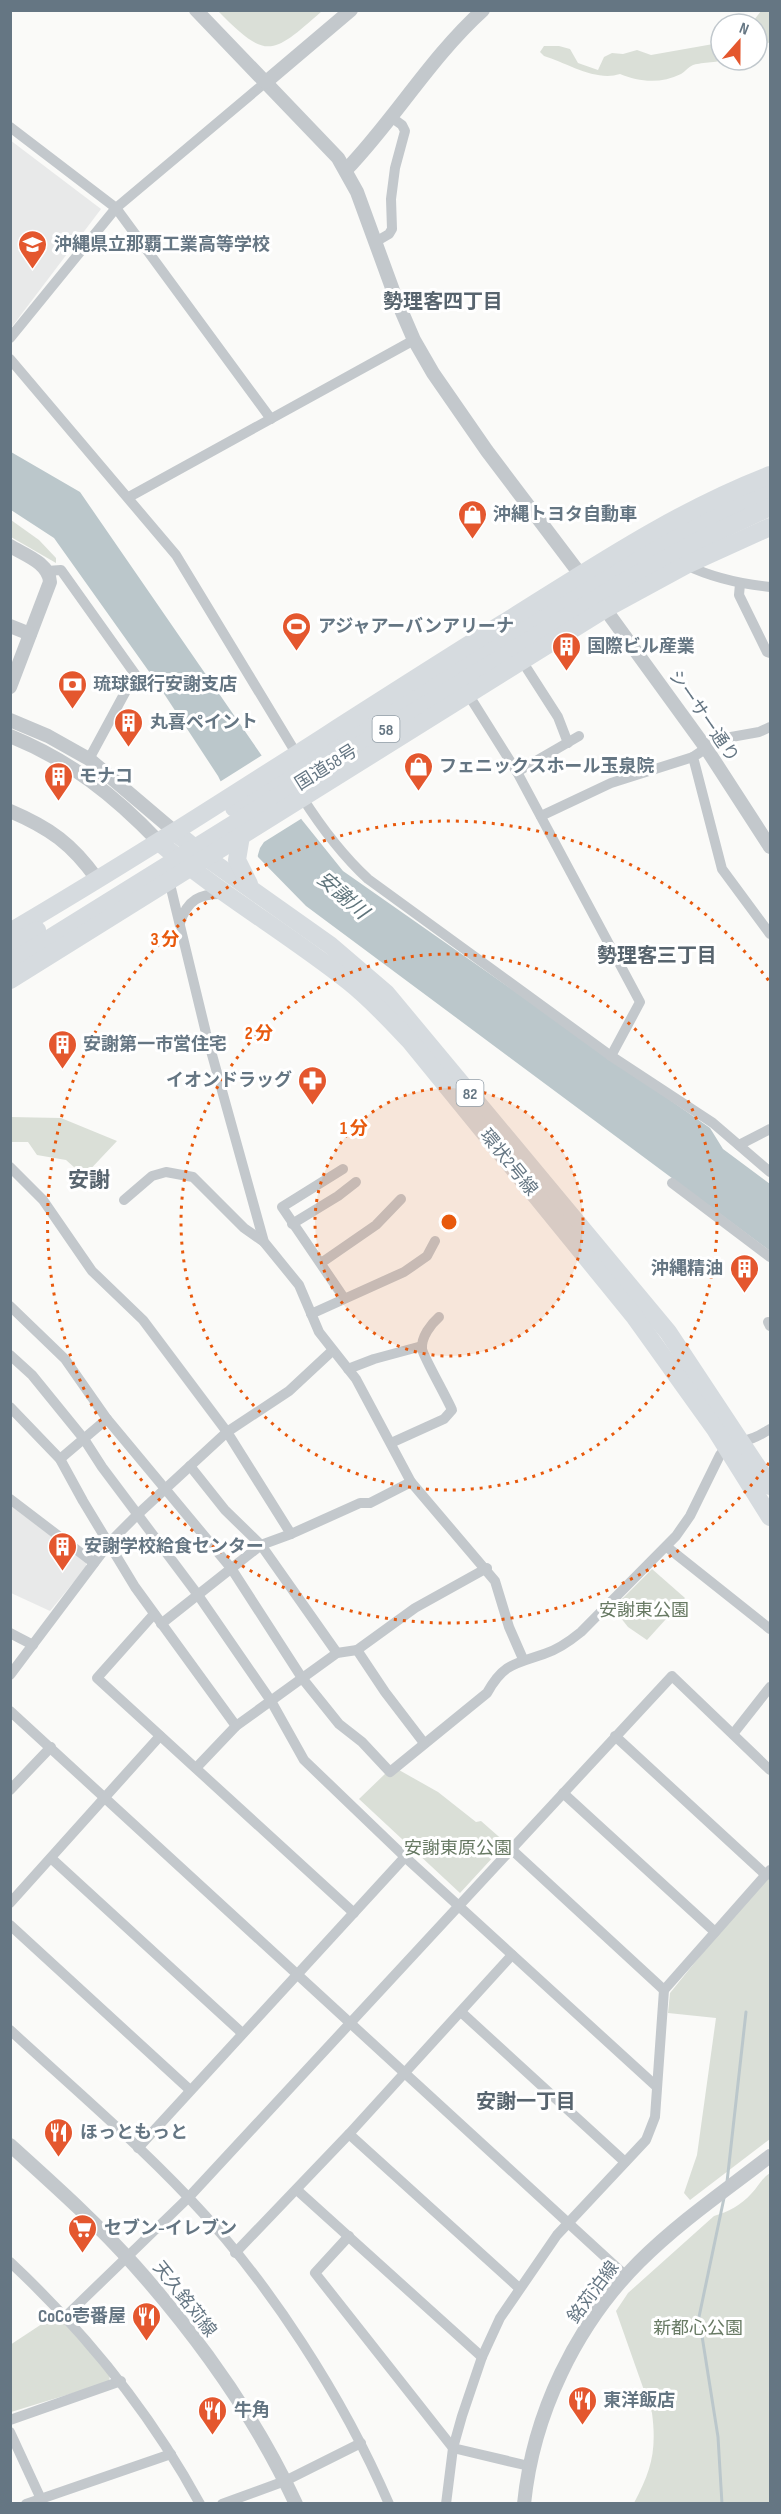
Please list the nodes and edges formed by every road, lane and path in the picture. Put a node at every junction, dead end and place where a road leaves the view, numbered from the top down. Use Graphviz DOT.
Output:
graph roads {
  1 [pos="196,10"];
  2 [pos="351,10"];
  3 [pos="483,10"];
  4 [pos="266,82"];
  5 [pos="392,117"];
  6 [pos="10,127"];
  7 [pos="346,170"];
  8 [pos="116,207"];
  9 [pos="377,241"];
  10 [pos="10,338"];
  11 [pos="414,340"];
  12 [pos="10,359"];
  13 [pos="271,419"];
  14 [pos="771,475"];
  15 [pos="129,497"];
  16 [pos="767,501"];
  17 [pos="771,527"];
  18 [pos="10,546"];
  19 [pos="686,565"];
  20 [pos="47,571"];
  21 [pos="580,574"];
  22 [pos="740,584"];
  23 [pos="771,587"];
  24 [pos="605,609"];
  25 [pos="10,626"];
  26 [pos="30,634"];
  27 [pos="771,654"];
  28 [pos="522,661"];
  29 [pos="10,687"];
  30 [pos="468,694"];
  31 [pos="10,720"];
  32 [pos="771,727"];
  33 [pos="10,736"];
  34 [pos="579,736"];
  35 [pos="568,743"];
  36 [pos="706,747"];
  37 [pos="296,753"];
  38 [pos="693,757"];
  39 [pos="89,759"];
  40 [pos="517,772"];
  41 [pos="298,800"];
  42 [pos="10,811"];
  43 [pos="541,816"];
  44 [pos="242,835"];
  45 [pos="167,837"];
  46 [pos="771,847"];
  47 [pos="207,858"];
  48 [pos="191,869"];
  49 [pos="97,879"];
  50 [pos="170,882"];
  51 [pos="250,886"];
  52 [pos="227,894"];
  53 [pos="38,915"];
  54 [pos="10,922"];
  55 [pos="180,923"];
  56 [pos="10,932"];
  57 [pos="771,934"];
  58 [pos="10,946"];
  59 [pos="10,963"];
  60 [pos="10,980"];
  61 [pos="611,1056"];
  62 [pos="771,1129"];
  63 [pos="739,1145"];
  64 [pos="10,1167"];
  65 [pos="343,1168"];
  66 [pos="771,1172"];
  67 [pos="356,1182"];
  68 [pos="672,1183"];
  69 [pos="401,1199"];
  70 [pos="124,1200"];
  71 [pos="292,1224"];
  72 [pos="435,1241"];
  73 [pos="264,1242"];
  74 [pos="771,1257"];
  75 [pos="321,1263"];
  76 [pos="344,1298"];
  77 [pos="10,1306"];
  78 [pos="311,1314"];
  79 [pos="439,1317"];
  80 [pos="422,1346"];
  81 [pos="332,1351"];
  82 [pos="10,1355"];
  83 [pos="348,1369"];
  84 [pos="10,1407"];
  85 [pos="107,1419"];
  86 [pos="771,1429"];
  87 [pos="228,1432"];
  88 [pos="84,1439"];
  89 [pos="391,1443"];
  90 [pos="733,1443"];
  91 [pos="60,1459"];
  92 [pos="190,1466"];
  93 [pos="411,1482"];
  94 [pos="771,1486"];
  95 [pos="165,1490"];
  96 [pos="10,1499"];
  97 [pos="138,1514"];
  98 [pos="771,1517"];
  99 [pos="291,1534"];
  100 [pos="110,1542"];
  101 [pos="261,1545"];
  102 [pos="668,1547"];
  103 [pos="94,1563"];
  104 [pos="231,1568"];
  105 [pos="487,1568"];
  106 [pos="198,1595"];
  107 [pos="154,1614"];
  108 [pos="161,1624"];
  109 [pos="771,1629"];
  110 [pos="10,1634"];
  111 [pos="33,1645"];
  112 [pos="357,1650"];
  113 [pos="337,1653"];
  114 [pos="523,1659"];
  115 [pos="10,1675"];
  116 [pos="302,1678"];
  117 [pos="771,1687"];
  118 [pos="271,1701"];
  119 [pos="10,1711"];
  120 [pos="236,1726"];
  121 [pos="733,1734"];
  122 [pos="160,1736"];
  123 [pos="615,1736"];
  124 [pos="424,1743"];
  125 [pos="51,1747"];
  126 [pos="196,1768"];
  127 [pos="771,1770"];
  128 [pos="10,1790"];
  129 [pos="563,1793"];
  130 [pos="106,1798"];
  131 [pos="511,1849"];
  132 [pos="405,1857"];
  133 [pos="51,1859"];
  134 [pos="768,1873"];
  135 [pos="10,1904"];
  136 [pos="458,1906"];
  137 [pos="354,1913"];
  138 [pos="10,1924"];
  139 [pos="715,1932"];
  140 [pos="512,1956"];
  141 [pos="297,1973"];
  142 [pos="664,1990"];
  143 [pos="461,2012"];
  144 [pos="351,2022"];
  145 [pos="10,2030"];
  146 [pos="242,2033"];
  147 [pos="405,2072"];
  148 [pos="657,2087"];
  149 [pos="190,2090"];
  150 [pos="349,2134"];
  151 [pos="10,2145"];
  152 [pos="138,2148"];
  153 [pos="771,2156"];
  154 [pos="625,2162"];
  155 [pos="297,2190"];
  156 [pos="188,2198"];
  157 [pos="568,2223"];
  158 [pos="348,2236"];
  159 [pos="235,2253"];
  160 [pos="128,2258"];
  161 [pos="10,2262"];
  162 [pos="626,2276"];
  163 [pos="519,2288"];
  164 [pos="66,2316"];
  165 [pos="482,2357"];
  166 [pos="121,2381"];
  167 [pos="10,2420"];
  168 [pos="10,2432"];
  169 [pos="361,2443"];
  170 [pos="453,2448"];
  171 [pos="171,2454"];
  172 [pos="529,2466"];
  173 [pos="285,2481"];
  174 [pos="41,2499"];
  175 [pos="27,2504"];
  176 [pos="200,2504"];
  177 [pos="222,2504"];
  178 [pos="296,2504"];
  179 [pos="389,2504"];
  180 [pos="446,2504"];
  181 [pos="524,2504"];
  1 -- 4 [label="street, シーサー通り"];
  2 -- 4 [label="street"];
  3 -- 5 [label="street"];
  4 -- 7 [label="street, シーサー通り"];
  4 -- 8 [label="street"];
  5 -- 7 [label="street"];
  5 -- 9 [label="street"];
  6 -- 8 [label="street"];
  7 -- 9 [label="street, シーサー通り"];
  8 -- 10 [label="street"];
  8 -- 13 [label="street"];
  9 -- 11 [label="street, シーサー通り"];
  11 -- 13 [label="street"];
  11 -- 21 [label="street, シーサー通り"];
  12 -- 15 [label="street"];
  13 -- 15 [label="street"];
  14 -- 21 [label="main road, 58"];
  15 -- 37 [label="street"];
  16 -- 58 [label="main road, 国道58号 / 58"];
  16 -- 59 [label="main road, 国道58号 / 58"];
  17 -- 19 [label="main road, 58"];
  18 -- 20 [label="street"];
  19 -- 22 [label="street"];
  19 -- 24 [label="main road, 58"];
  20 -- 26 [label="street"];
  20 -- 39 [label="street"];
  21 -- 24 [label="street, シーサー通り"];
  21 -- 37 [label="main road, 58"];
  22 -- 23 [label="street"];
  22 -- 27 [label="street"];
  24 -- 28 [label="main road, 58"];
  24 -- 36 [label="street, シーサー通り"];
  25 -- 26 [label="street"];
  26 -- 29 [label="street"];
  28 -- 30 [label="main road, 58"];
  28 -- 35 [label="street"];
  30 -- 40 [label="street"];
  30 -- 41 [label="main road, 58"];
  31 -- 39 [label="street"];
  32 -- 36 [label="street"];
  33 -- 45 [label="street"];
  34 -- 35 [label="street"];
  35 -- 40 [label="street"];
  36 -- 38 [label="street"];
  36 -- 46 [label="street, シーサー通り"];
  37 -- 45 [label="main road, 58"];
  38 -- 43 [label="street"];
  38 -- 57 [label="street"];
  39 -- 45 [label="street"];
  40 -- 43 [label="street"];
  41 -- 44 [label="main road, 58"];
  41 -- 61 [label="street"];
  42 -- 49 [label="street"];
  43 -- 61 [label="street"];
  44 -- 47 [label="main road, 58"];
  44 -- 51 [label="main road"];
  45 -- 47 [label="main road, 環状2号線 / 82"];
  45 -- 48 [label="main road, 環状2号線 / 82"];
  45 -- 49 [label="main road, 58"];
  45 -- 50 [label="street"];
  47 -- 48 [label="main road, 58"];
  47 -- 51 [label="main road, 環状2号線 / 82"];
  48 -- 50 [label="main road, 58"];
  48 -- 52 [label="main road, 環状2号線 / 82"];
  49 -- 53 [label="main road, 58"];
  50 -- 55 [label="street"];
  50 -- 60 [label="main road, 58"];
  51 -- 90 [label="main road, 環状2号線 / 82"];
  52 -- 55 [label="street"];
  52 -- 90 [label="main road, 環状2号線 / 82"];
  53 -- 54 [label="street"];
  53 -- 56 [label="main road, 58"];
  55 -- 73 [label="street"];
  61 -- 63 [label="street"];
  62 -- 63 [label="street"];
  63 -- 66 [label="street"];
  64 -- 87 [label="street"];
  65 -- 71 [label="street"];
  67 -- 71 [label="street"];
  68 -- 74 [label="street"];
  69 -- 75 [label="street"];
  70 -- 73 [label="street"];
  71 -- 75 [label="street"];
  72 -- 76 [label="street"];
  73 -- 78 [label="street"];
  75 -- 76 [label="street"];
  76 -- 78 [label="street"];
  77 -- 85 [label="street"];
  78 -- 81 [label="street"];
  79 -- 80 [label="street"];
  80 -- 83 [label="street"];
  80 -- 89 [label="street"];
  81 -- 83 [label="street"];
  81 -- 87 [label="street"];
  82 -- 88 [label="street"];
  83 -- 89 [label="street"];
  84 -- 91 [label="street"];
  85 -- 88 [label="street"];
  85 -- 95 [label="street"];
  86 -- 90 [label="street"];
  87 -- 92 [label="street"];
  87 -- 99 [label="street"];
  88 -- 91 [label="street"];
  88 -- 97 [label="street"];
  89 -- 93 [label="street"];
  90 -- 94 [label="main road, 環状2号線 / 82"];
  90 -- 98 [label="main road, 環状2号線 / 82"];
  90 -- 102 [label="street"];
  91 -- 100 [label="street"];
  92 -- 95 [label="street"];
  92 -- 101 [label="street"];
  93 -- 99 [label="street"];
  93 -- 105 [label="street"];
  95 -- 97 [label="street"];
  95 -- 104 [label="street"];
  96 -- 103 [label="street"];
  97 -- 100 [label="street"];
  97 -- 106 [label="street"];
  99 -- 101 [label="street"];
  100 -- 103 [label="street"];
  100 -- 107 [label="street"];
  101 -- 104 [label="street"];
  101 -- 113 [label="street"];
  102 -- 109 [label="street"];
  102 -- 114 [label="street"];
  103 -- 111 [label="street"];
  104 -- 106 [label="street"];
  104 -- 116 [label="street"];
  105 -- 112 [label="street"];
  105 -- 114 [label="street"];
  106 -- 108 [label="street"];
  106 -- 118 [label="street"];
  107 -- 108 [label="street"];
  107 -- 122 [label="street"];
  108 -- 120 [label="street"];
  110 -- 111 [label="street"];
  111 -- 115 [label="street"];
  112 -- 113 [label="street"];
  112 -- 124 [label="street"];
  113 -- 116 [label="street"];
  114 -- 124 [label="street"];
  116 -- 118 [label="street"];
  116 -- 124 [label="street"];
  117 -- 121 [label="street"];
  118 -- 120 [label="street"];
  118 -- 132 [label="street"];
  119 -- 125 [label="street"];
  120 -- 126 [label="street"];
  121 -- 123 [label="street"];
  121 -- 127 [label="street"];
  122 -- 126 [label="street"];
  122 -- 130 [label="street"];
  123 -- 129 [label="street"];
  123 -- 134 [label="street"];
  125 -- 128 [label="street"];
  125 -- 130 [label="street"];
  126 -- 137 [label="street"];
  129 -- 131 [label="street"];
  129 -- 139 [label="street"];
  130 -- 133 [label="street"];
  130 -- 141 [label="street"];
  131 -- 136 [label="street"];
  131 -- 142 [label="street"];
  132 -- 136 [label="street"];
  132 -- 137 [label="street"];
  133 -- 135 [label="street"];
  133 -- 146 [label="street"];
  134 -- 139 [label="street"];
  136 -- 140 [label="street"];
  136 -- 144 [label="street"];
  137 -- 141 [label="street"];
  138 -- 149 [label="street"];
  139 -- 142 [label="street"];
  140 -- 143 [label="street"];
  140 -- 148 [label="street"];
  141 -- 144 [label="street"];
  141 -- 146 [label="street"];
  142 -- 148 [label="street"];
  143 -- 147 [label="street"];
  143 -- 154 [label="street"];
  144 -- 147 [label="street"];
  144 -- 156 [label="street"];
  145 -- 152 [label="street"];
  146 -- 149 [label="street"];
  147 -- 150 [label="street"];
  147 -- 157 [label="street"];
  148 -- 154 [label="street"];
  149 -- 152 [label="street"];
  150 -- 155 [label="street"];
  150 -- 163 [label="street"];
  151 -- 160 [label="street, 天久銘苅線"];
  152 -- 156 [label="street"];
  153 -- 162 [label="street, 銘苅泊線"];
  154 -- 157 [label="street"];
  155 -- 158 [label="street"];
  155 -- 159 [label="street"];
  156 -- 159 [label="street"];
  156 -- 160 [label="street"];
  157 -- 162 [label="street"];
  157 -- 163 [label="street"];
  158 -- 165 [label="street"];
  158 -- 170 [label="street"];
  159 -- 169 [label="street"];
  160 -- 164 [label="street"];
  160 -- 173 [label="street, 天久銘苅線"];
  161 -- 164 [label="street"];
  162 -- 172 [label="street, 銘苅泊線"];
  163 -- 165 [label="street"];
  164 -- 166 [label="street"];
  165 -- 170 [label="street"];
  166 -- 167 [label="street"];
  166 -- 171 [label="street"];
  168 -- 174 [label="street"];
  169 -- 173 [label="street"];
  169 -- 179 [label="street"];
  170 -- 172 [label="street"];
  170 -- 180 [label="street"];
  171 -- 174 [label="street"];
  171 -- 176 [label="street"];
  172 -- 181 [label="street, 銘苅泊線"];
  173 -- 177 [label="street"];
  173 -- 178 [label="street, 天久銘苅線"];
  174 -- 175 [label="street"];
}
